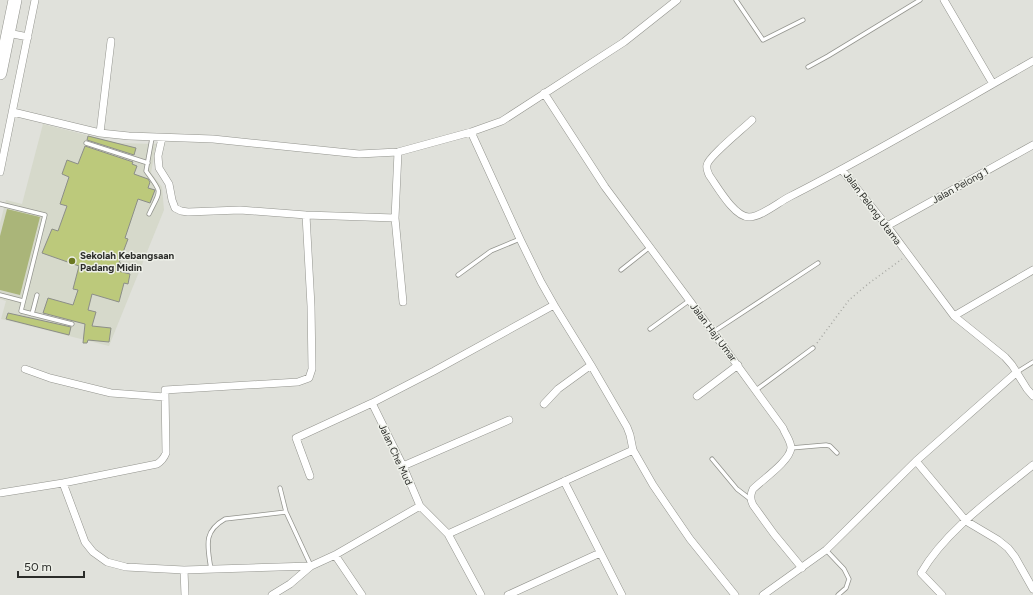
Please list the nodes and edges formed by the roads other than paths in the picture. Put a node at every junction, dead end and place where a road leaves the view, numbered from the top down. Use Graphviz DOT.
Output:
graph roads {
  1 [pos="15,0"];
  2 [pos="35,0"];
  3 [pos="677,0"];
  4 [pos="736,0"];
  5 [pos="920,0"];
  6 [pos="944,0"];
  7 [pos="803,20"];
  8 [pos="8,33"];
  9 [pos="28,37"];
  10 [pos="111,42"];
  11 [pos="1033,61"];
  12 [pos="808,67"];
  13 [pos="0,72"];
  14 [pos="993,84"];
  15 [pos="544,93"];
  16 [pos="13,112"];
  17 [pos="752,120"];
  18 [pos="471,132"];
  19 [pos="100,133"];
  20 [pos="152,138"];
  21 [pos="162,138"];
  22 [pos="86,143"];
  23 [pos="1033,146"];
  24 [pos="398,152"];
  25 [pos="148,163"];
  26 [pos="842,170"];
  27 [pos="0,172"];
  28 [pos="0,204"];
  29 [pos="149,214"];
  30 [pos="306,215"];
  31 [pos="395,218"];
  32 [pos="887,226"];
  33 [pos="520,239"];
  34 [pos="650,247"];
  35 [pos="818,263"];
  36 [pos="622,270"];
  37 [pos="1033,270"];
  38 [pos="458,275"];
  39 [pos="0,295"];
  40 [pos="37,295"];
  41 [pos="690,300"];
  42 [pos="23,301"];
  43 [pos="403,302"];
  44 [pos="554,305"];
  45 [pos="32,314"];
  46 [pos="954,316"];
  47 [pos="72,324"];
  48 [pos="650,329"];
  49 [pos="713,332"];
  50 [pos="813,348"];
  51 [pos="1033,362"];
  52 [pos="591,365"];
  53 [pos="738,365"];
  54 [pos="25,369"];
  55 [pos="1017,372"];
  56 [pos="756,390"];
  57 [pos="697,396"];
  58 [pos="1033,396"];
  59 [pos="165,397"];
  60 [pos="372,403"];
  61 [pos="544,404"];
  62 [pos="509,420"];
  63 [pos="791,448"];
  64 [pos="633,450"];
  65 [pos="837,453"];
  66 [pos="712,459"];
  67 [pos="916,461"];
  68 [pos="1033,465"];
  69 [pos="403,466"];
  70 [pos="310,476"];
  71 [pos="564,481"];
  72 [pos="63,483"];
  73 [pos="280,488"];
  74 [pos="0,493"];
  75 [pos="751,500"];
  76 [pos="420,506"];
  77 [pos="286,512"];
  78 [pos="966,521"];
  79 [pos="448,534"];
  80 [pos="826,550"];
  81 [pos="600,553"];
  82 [pos="335,555"];
  83 [pos="311,566"];
  84 [pos="802,568"];
  85 [pos="184,570"];
  86 [pos="211,570"];
  87 [pos="1033,589"];
  88 [pos="185,595"];
  89 [pos="272,595"];
  90 [pos="362,595"];
  91 [pos="481,595"];
  92 [pos="508,595"];
  93 [pos="622,595"];
  94 [pos="735,595"];
  95 [pos="763,595"];
  96 [pos="838,595"];
  97 [pos="942,595"];
  1 -- 8 [label="highway"];
  2 -- 9 [label="street"];
  3 -- 15 [label="street"];
  4 -- 7 [label="lane"];
  5 -- 12 [label="lane"];
  6 -- 14 [label="street"];
  8 -- 9 [label="street"];
  8 -- 13 [label="highway"];
  9 -- 16 [label="street"];
  10 -- 19 [label="street"];
  11 -- 14 [label="street"];
  14 -- 26 [label="street, Jalan Pelong Utama"];
  15 -- 18 [label="street"];
  15 -- 34 [label="street, Jalan Haji Umar"];
  16 -- 19 [label="street"];
  16 -- 27 [label="street"];
  17 -- 26 [label="street"];
  18 -- 24 [label="street"];
  18 -- 33 [label="street"];
  19 -- 20 [label="street"];
  20 -- 21 [label="street"];
  20 -- 25 [label="lane"];
  21 -- 24 [label="street"];
  21 -- 30 [label="street"];
  22 -- 25 [label="lane"];
  23 -- 32 [label="street, Jalan Pelong 1"];
  24 -- 31 [label="street"];
  25 -- 29 [label="lane"];
  26 -- 32 [label="street, Jalan Pelong Utama"];
  28 -- 42 [label="lane"];
  30 -- 31 [label="street"];
  30 -- 59 [label="street"];
  31 -- 43 [label="street"];
  32 -- 46 [label="street, Jalan Pelong Utama"];
  33 -- 38 [label="lane"];
  33 -- 44 [label="street"];
  34 -- 36 [label="lane"];
  34 -- 41 [label="street, Jalan Haji Umar"];
  35 -- 49 [label="lane"];
  37 -- 46 [label="street"];
  39 -- 42 [label="lane"];
  40 -- 45 [label="lane"];
  41 -- 48 [label="lane"];
  41 -- 49 [label="street, Jalan Haji Umar"];
  42 -- 45 [label="lane"];
  44 -- 52 [label="street"];
  44 -- 60 [label="street"];
  45 -- 47 [label="lane"];
  46 -- 55 [label="street, Jalan Pelong Utama"];
  49 -- 53 [label="street, Jalan Haji Umar"];
  50 -- 56 [label="lane"];
  51 -- 55 [label="lane"];
  52 -- 61 [label="street"];
  52 -- 64 [label="street"];
  53 -- 56 [label="street, Jalan Haji Umar"];
  53 -- 57 [label="street"];
  54 -- 59 [label="street"];
  55 -- 58 [label="street, Jalan Pelong Utama"];
  55 -- 67 [label="street"];
  56 -- 63 [label="street, Jalan Haji Umar"];
  59 -- 72 [label="street"];
  60 -- 69 [label="street, Jalan Che Mud"];
  60 -- 70 [label="street"];
  62 -- 69 [label="street"];
  63 -- 65 [label="lane"];
  63 -- 75 [label="street"];
  64 -- 71 [label="street"];
  64 -- 94 [label="street"];
  66 -- 75 [label="lane"];
  67 -- 78 [label="street"];
  67 -- 80 [label="street"];
  68 -- 78 [label="street"];
  69 -- 76 [label="street, Jalan Che Mud"];
  71 -- 79 [label="street"];
  71 -- 81 [label="street"];
  72 -- 74 [label="street"];
  72 -- 85 [label="street"];
  73 -- 77 [label="lane"];
  75 -- 84 [label="street"];
  76 -- 79 [label="street"];
  76 -- 82 [label="street"];
  77 -- 83 [label="lane"];
  77 -- 86 [label="lane"];
  78 -- 87 [label="street"];
  78 -- 97 [label="street"];
  79 -- 91 [label="street"];
  80 -- 84 [label="street"];
  80 -- 96 [label="lane"];
  81 -- 92 [label="street"];
  81 -- 93 [label="street"];
  82 -- 83 [label="street"];
  82 -- 90 [label="street"];
  83 -- 86 [label="street"];
  83 -- 89 [label="street"];
  84 -- 95 [label="street"];
  85 -- 86 [label="street"];
  85 -- 88 [label="street"];
}
